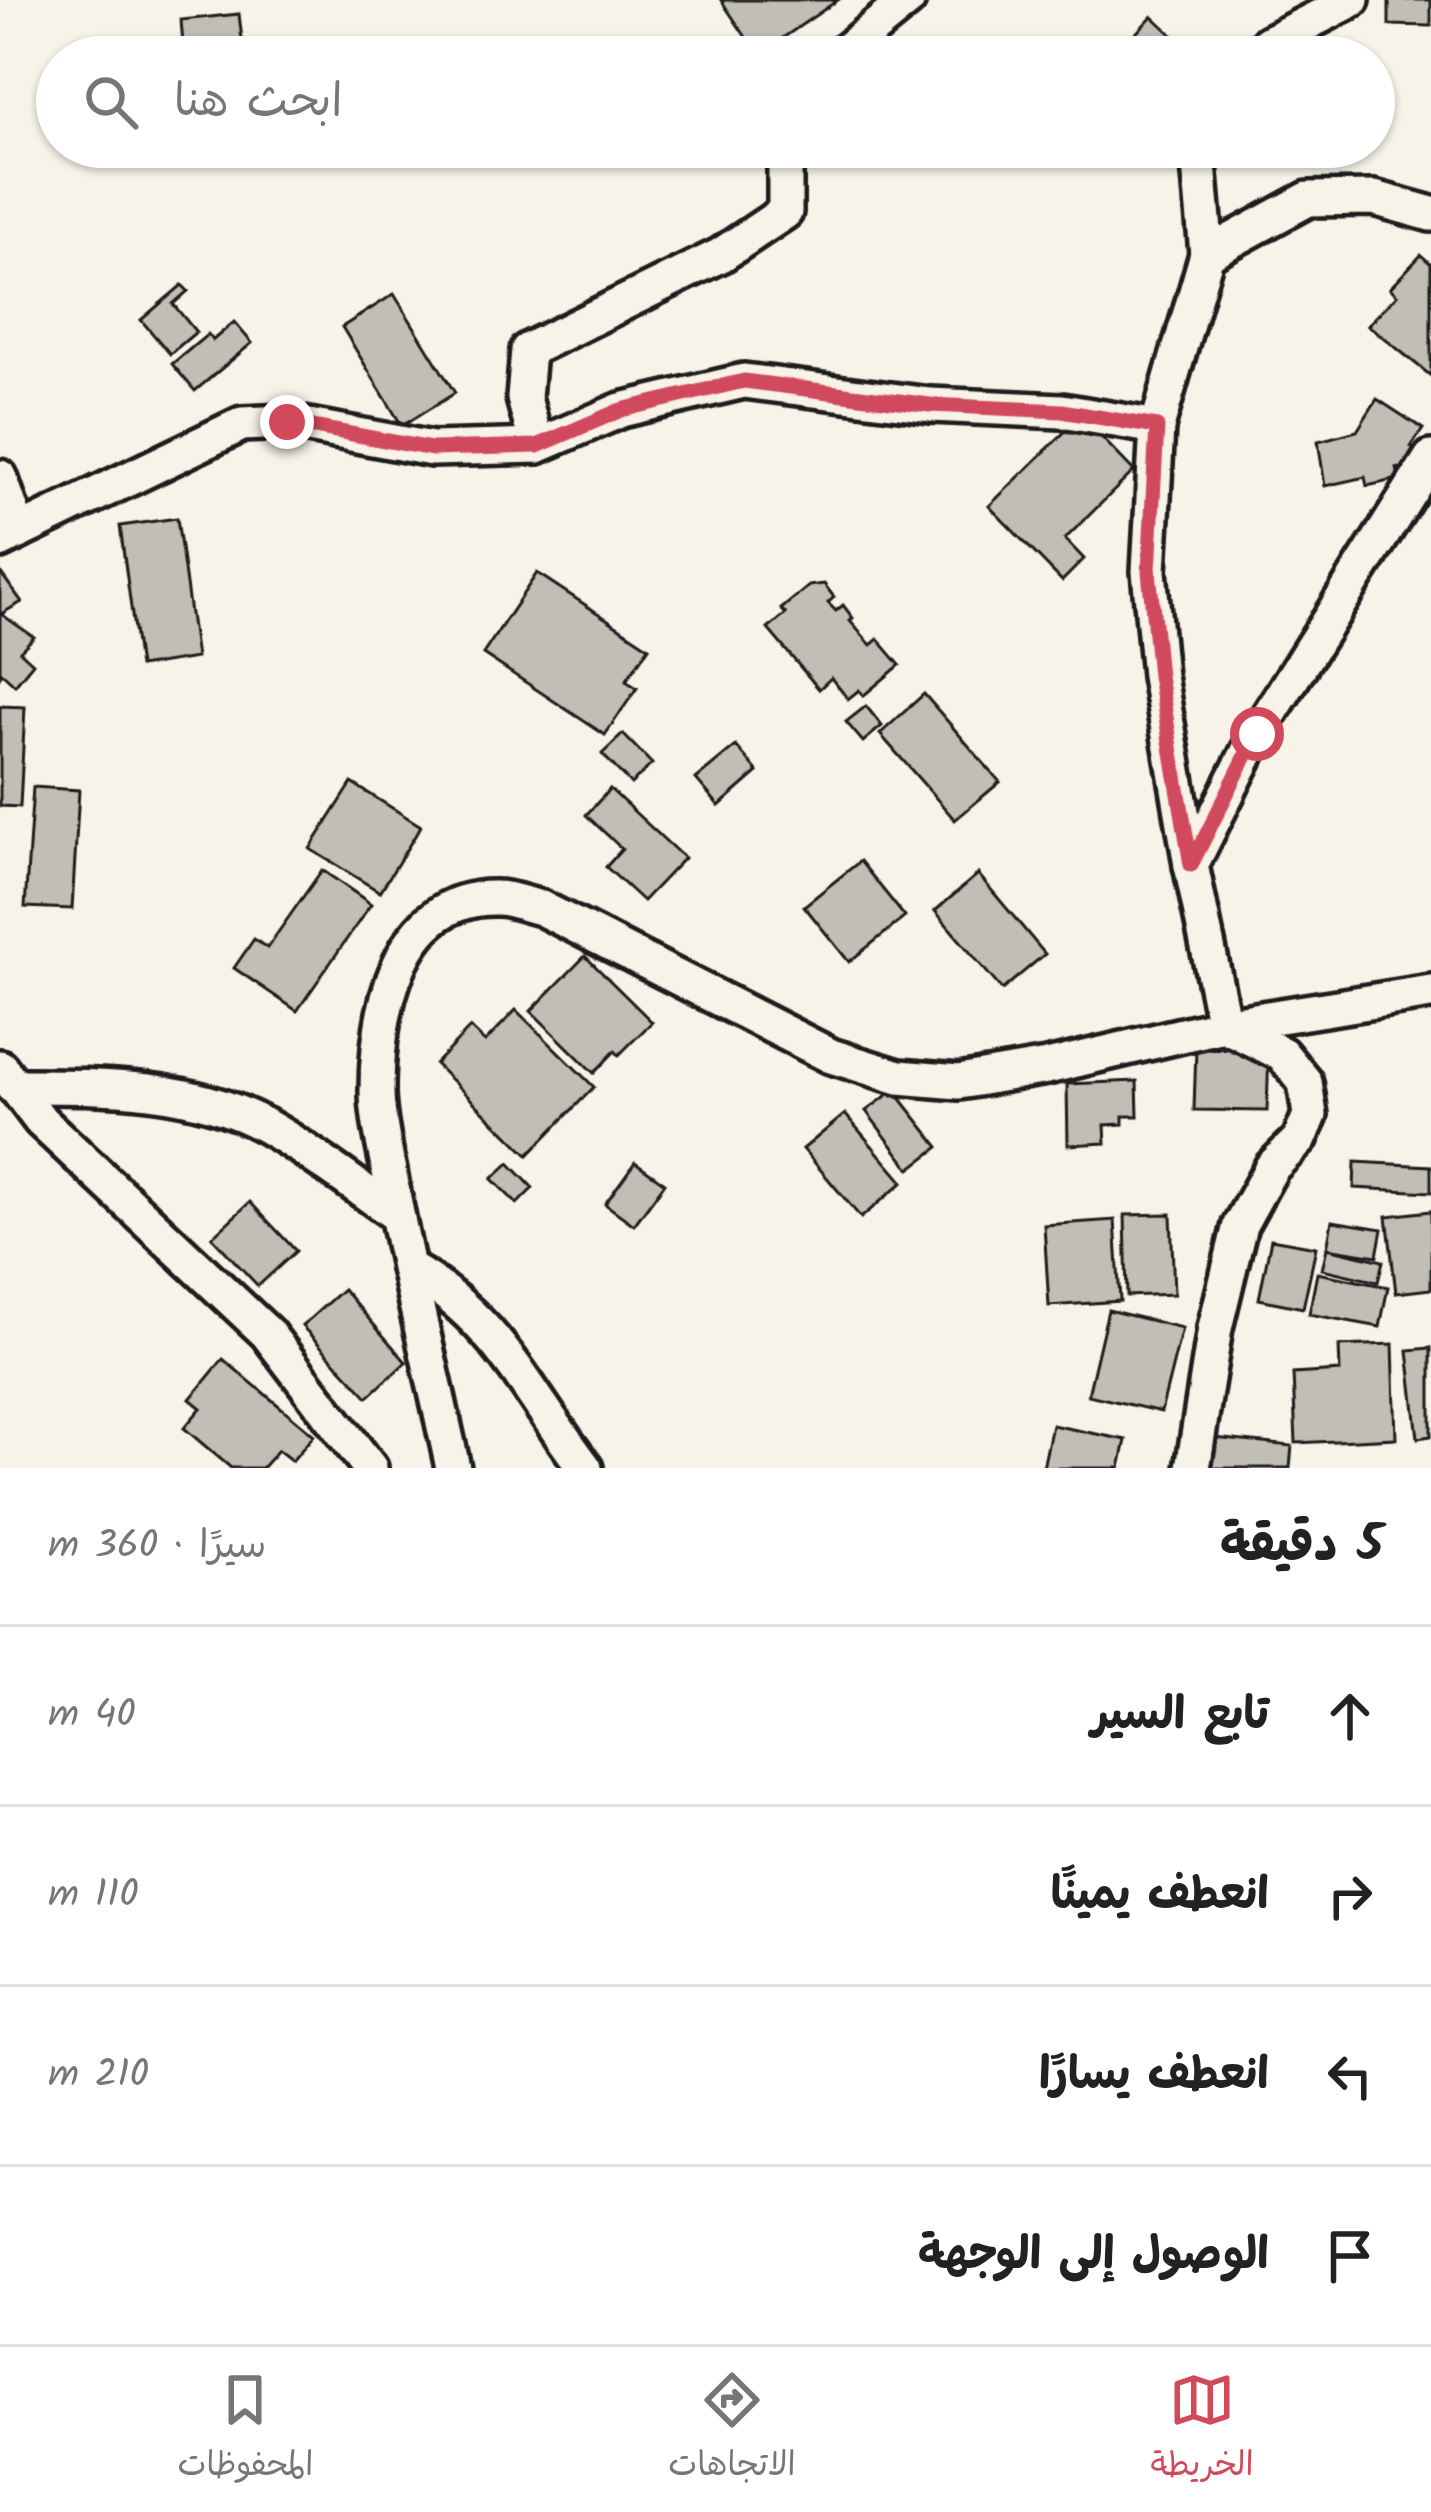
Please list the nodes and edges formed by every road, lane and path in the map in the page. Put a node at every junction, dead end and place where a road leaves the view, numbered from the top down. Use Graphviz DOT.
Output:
graph roads {
  1 [pos="908,0"];
  2 [pos="1288,0"];
  3 [pos="1352,0"];
  4 [pos="864,36"];
  5 [pos="1270,36"];
  6 [pos="1288,36"];
  7 [pos="785,168"];
  8 [pos="1199,168"];
  9 [pos="1431,214"];
  10 [pos="1207,254"];
  11 [pos="1157,427"];
  12 [pos="537,446"];
  13 [pos="1431,458"];
  14 [pos="0,477"];
  15 [pos="10,537"];
  16 [pos="1191,865"];
  17 [pos="1431,992"];
  18 [pos="1224,1024"];
  19 [pos="6,1076"];
  20 [pos="397,1215"];
  21 [pos="408,1268"];
  22 [pos="370,1468"];
  23 [pos="453,1468"];
  24 [pos="585,1468"];
  25 [pos="1193,1468"];
  1 -- 4 [label="street"];
  2 -- 5 [label="street"];
  3 -- 6 [label="street"];
  7 -- 12 [label="street"];
  8 -- 10 [label="street"];
  9 -- 10 [label="street"];
  10 -- 11 [label="street"];
  11 -- 12 [label="street"];
  11 -- 16 [label="street"];
  12 -- 15 [label="street"];
  13 -- 16 [label="street"];
  14 -- 15 [label="street"];
  16 -- 18 [label="street"];
  17 -- 18 [label="street"];
  18 -- 20 [label="street"];
  18 -- 25 [label="street"];
  19 -- 20 [label="street"];
  19 -- 22 [label="street"];
  20 -- 21 [label="street"];
  21 -- 23 [label="street"];
  21 -- 24 [label="street"];
}
